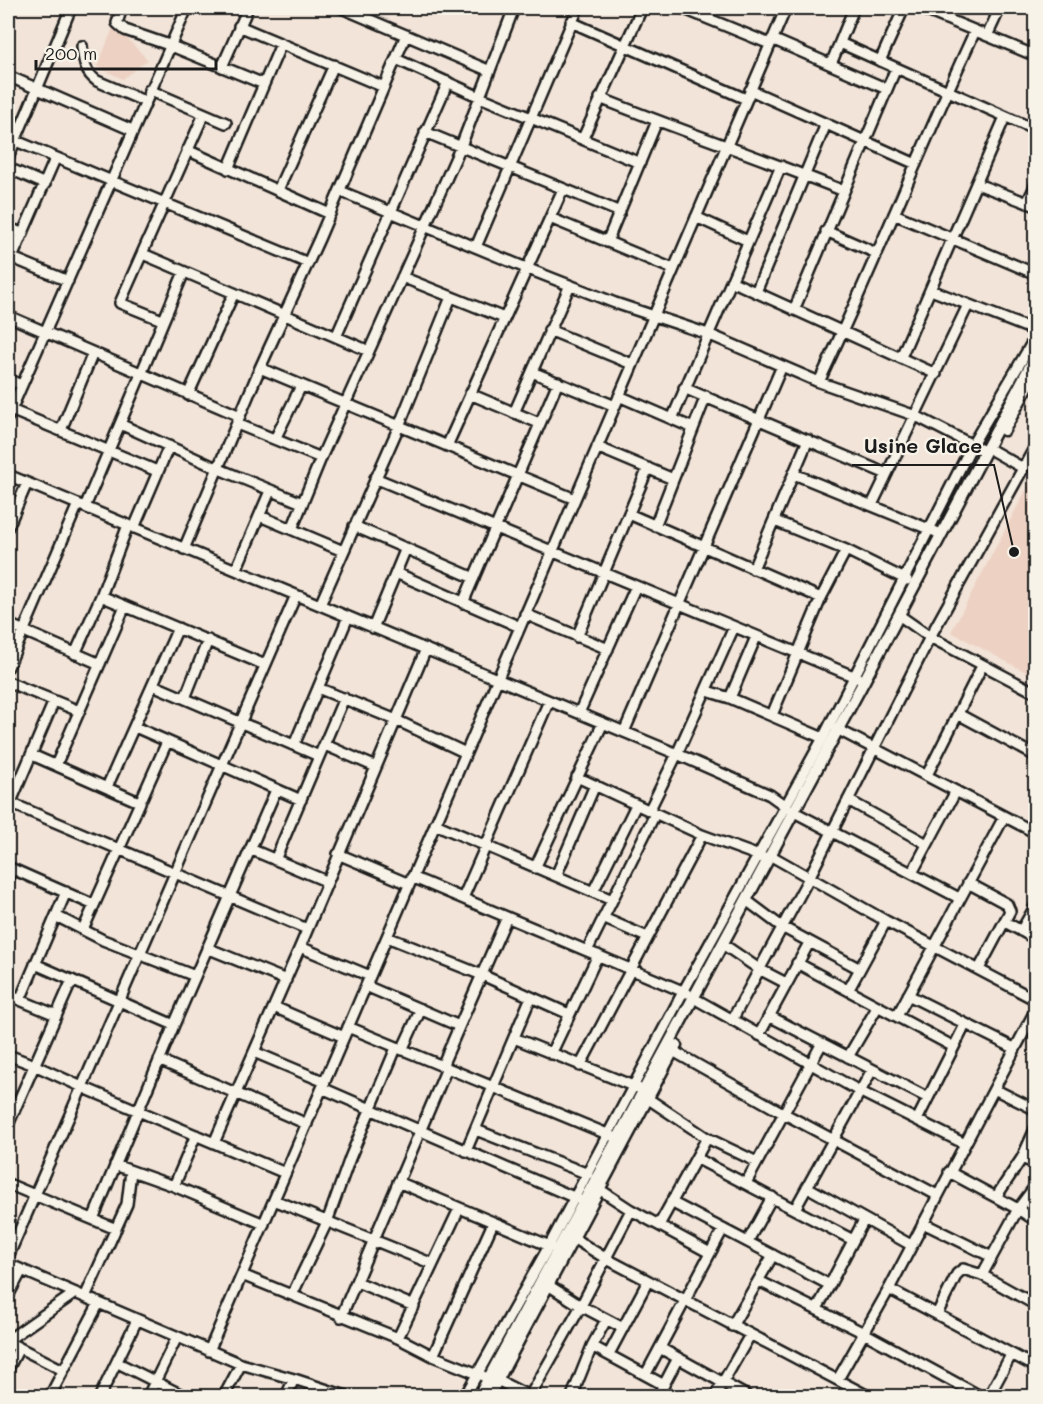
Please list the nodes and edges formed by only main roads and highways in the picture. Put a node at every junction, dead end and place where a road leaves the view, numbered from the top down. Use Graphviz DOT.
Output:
graph roads {
  1 [pos="1035,355"];
  2 [pos="1035,371"];
  3 [pos="988,451"];
  4 [pos="840,730"];
  5 [pos="767,857"];
  6 [pos="692,996"];
  7 [pos="641,1092"];
  8 [pos="488,1377"];
  9 [pos="479,1396"];
  10 [pos="489,1396"];
  1 -- 3 [label="main road"];
  2 -- 3 [label="main road"];
  3 -- 4 [label="main road"];
  3 -- 4 [label="main road"];
  4 -- 5 [label="main road"];
  5 -- 6 [label="main road"];
  5 -- 6 [label="main road"];
  6 -- 7 [label="main road"];
  6 -- 7 [label="main road"];
  7 -- 8 [label="main road"];
  7 -- 8 [label="main road"];
  8 -- 9 [label="main road"];
  8 -- 10 [label="main road"];
}
